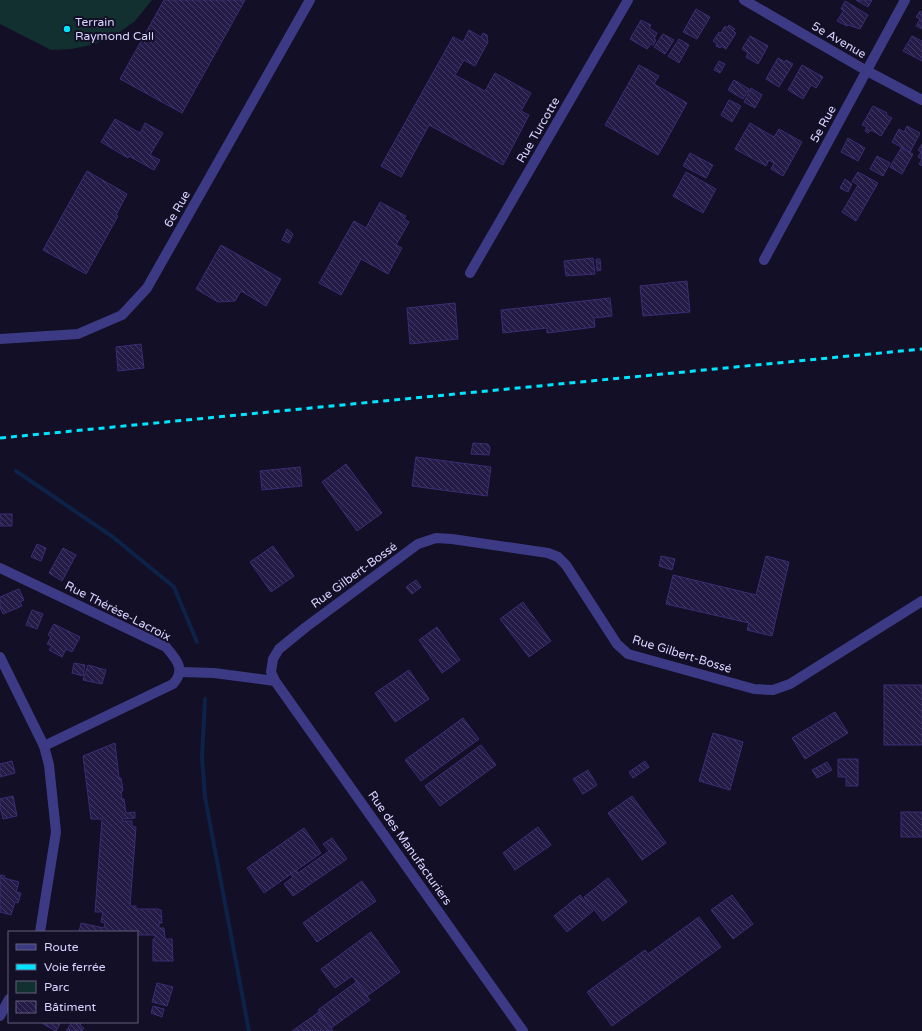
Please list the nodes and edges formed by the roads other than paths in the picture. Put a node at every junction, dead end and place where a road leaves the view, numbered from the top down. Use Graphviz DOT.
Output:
graph roads {
  1 [pos="310,0"];
  2 [pos="628,0"];
  3 [pos="744,0"];
  4 [pos="905,0"];
  5 [pos="867,71"];
  6 [pos="922,100"];
  7 [pos="764,260"];
  8 [pos="470,272"];
  9 [pos="0,339"];
  10 [pos="0,568"];
  11 [pos="922,601"];
  12 [pos="279,649"];
  13 [pos="0,657"];
  14 [pos="180,672"];
  15 [pos="275,681"];
  16 [pos="44,746"];
  17 [pos="40,931"];
  18 [pos="8,1001"];
  19 [pos="0,1016"];
  20 [pos="523,1031"];
  1 -- 9 [label="street, 6e Rue"];
  2 -- 8 [label="street, Rue Turcotte"];
  3 -- 5 [label="street, 5e Avenue"];
  4 -- 5 [label="street, 5e Rue"];
  5 -- 6 [label="street, 5e Avenue"];
  5 -- 7 [label="street, 5e Rue"];
  10 -- 14 [label="street, Rue Thérèse-Lacroix"];
  11 -- 12 [label="street, Rue Gilbert-Bossé"];
  12 -- 15 [label="street, Rue des Manufacturiers"];
  13 -- 16 [label="street"];
  14 -- 15 [label="street"];
  14 -- 16 [label="street"];
  15 -- 20 [label="street, Rue des Manufacturiers"];
  16 -- 17 [label="street"];
  18 -- 19 [label="street"];
}
